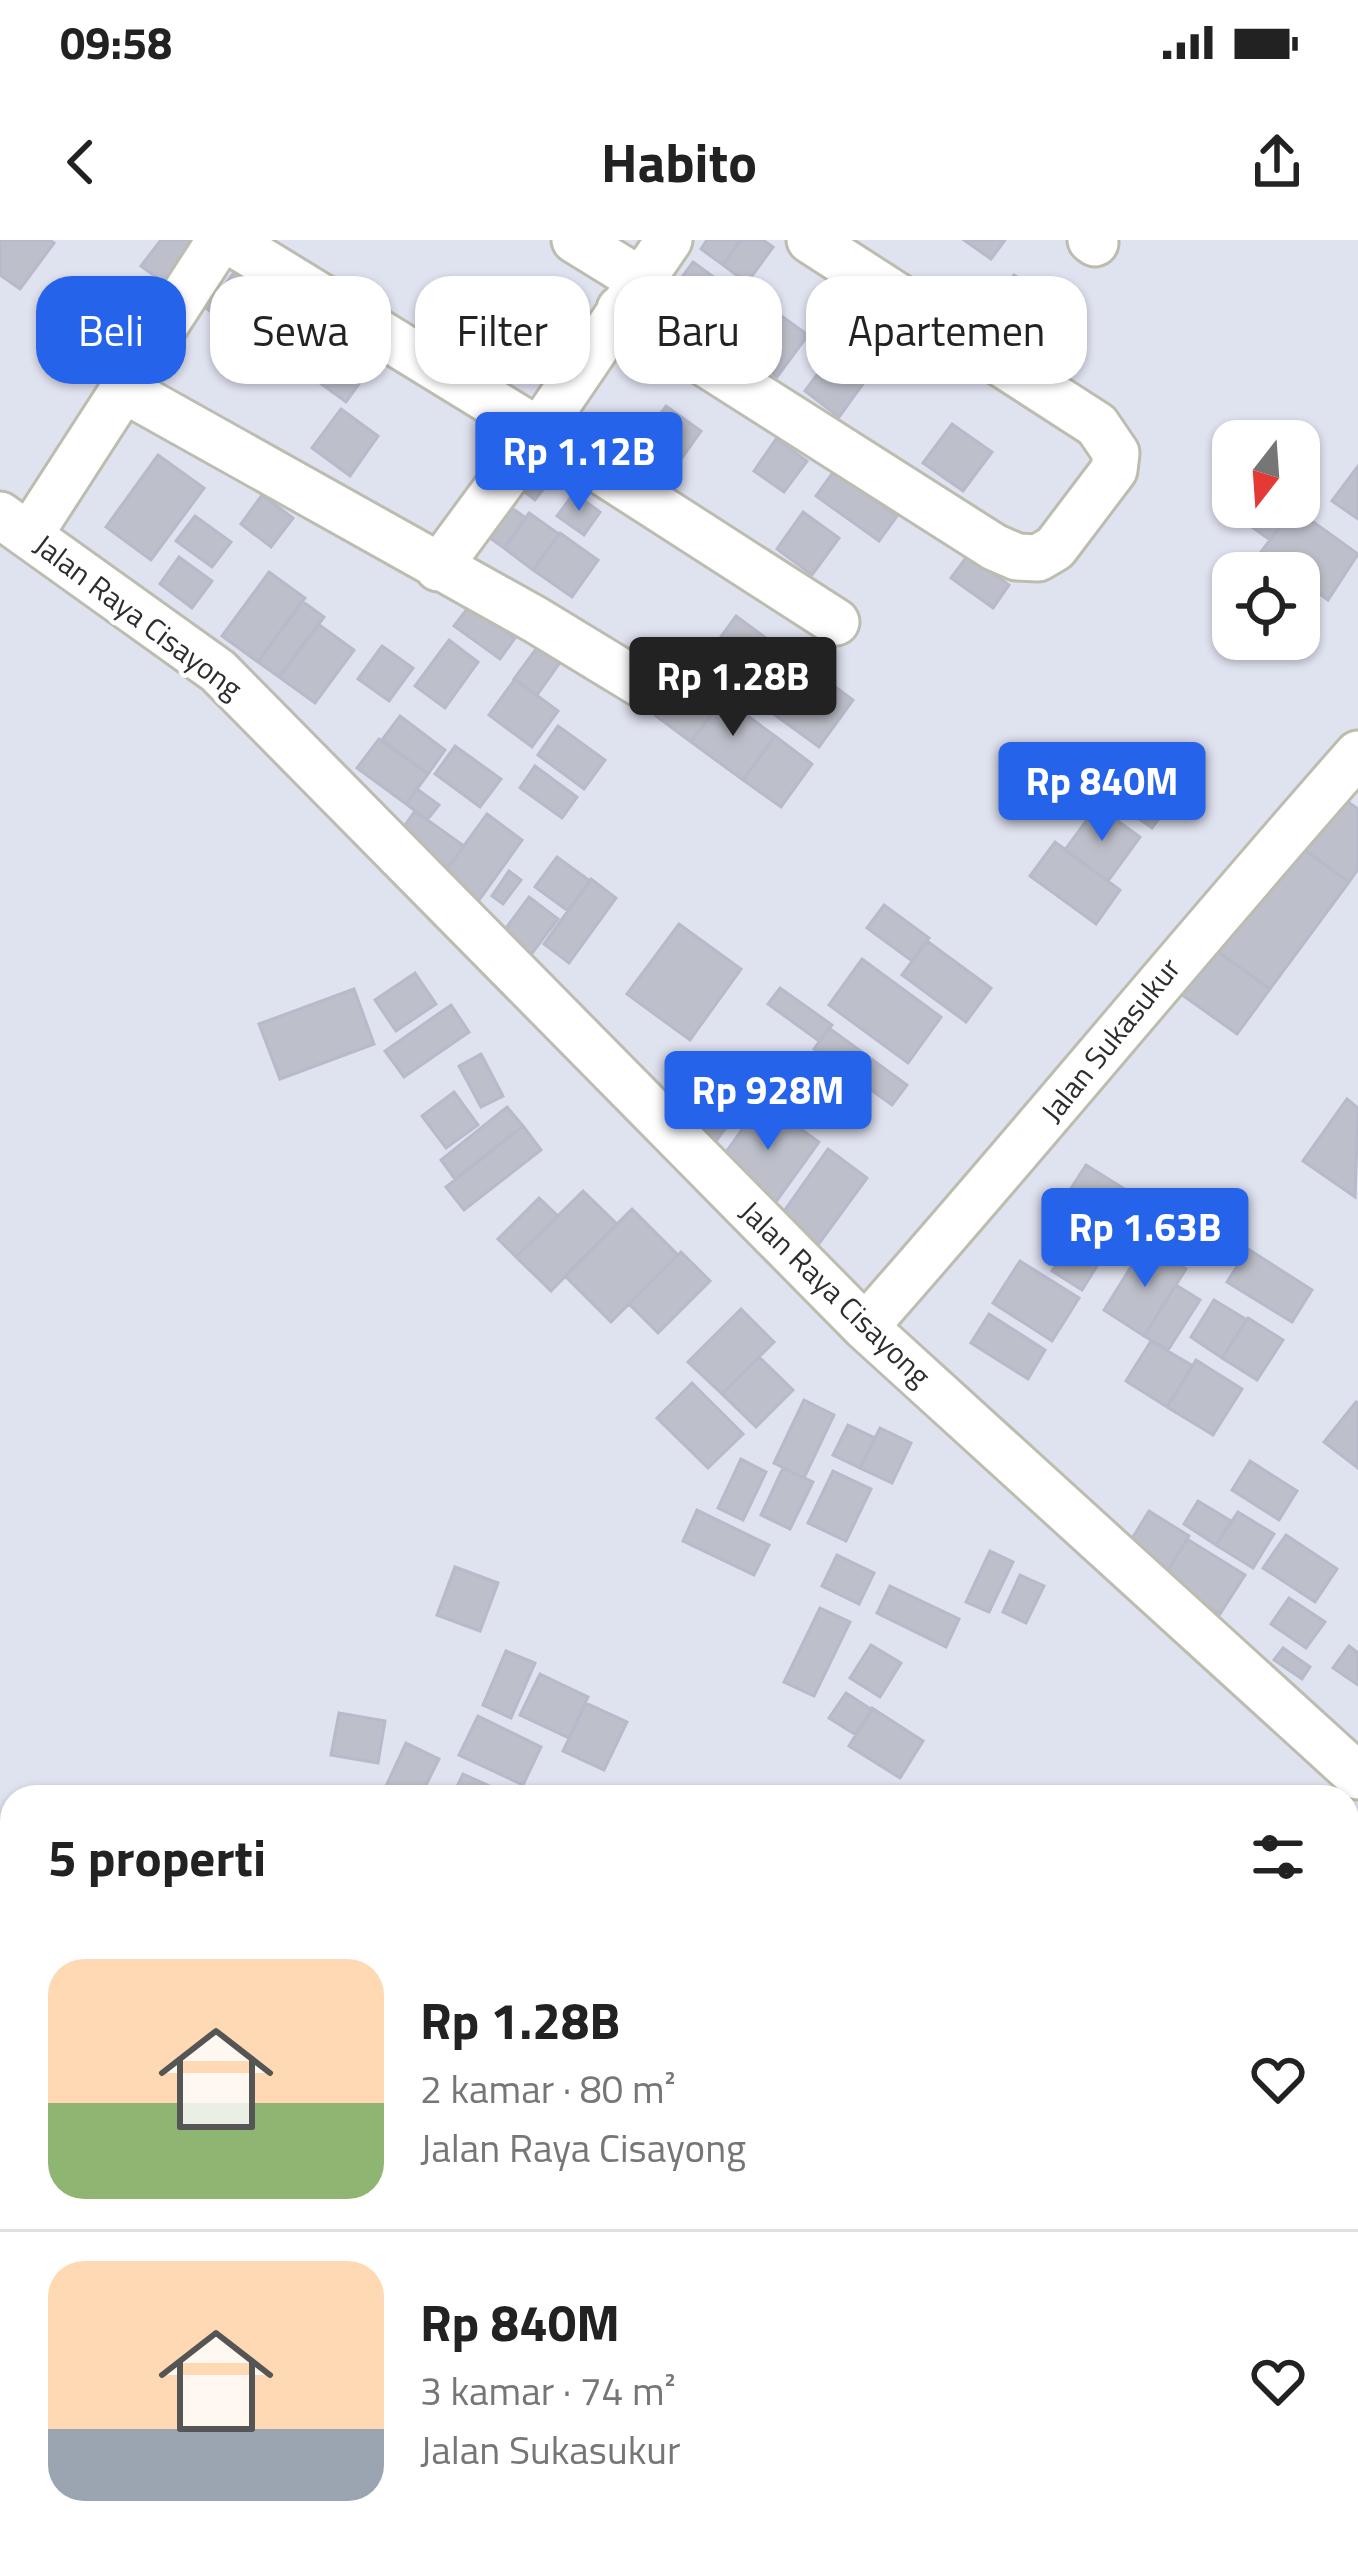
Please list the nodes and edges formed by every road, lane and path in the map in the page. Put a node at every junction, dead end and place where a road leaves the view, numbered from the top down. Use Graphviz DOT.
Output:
graph roads {
  1 [pos="224,240"];
  2 [pos="575,240"];
  3 [pos="669,240"];
  4 [pos="810,240"];
  5 [pos="643,276"];
  6 [pos="614,279"];
  7 [pos="614,319"];
  8 [pos="759,384"];
  9 [pos="123,389"];
  10 [pos="539,431"];
  11 [pos="15,525"];
  12 [pos="437,568"];
  13 [pos="836,622"];
  14 [pos="646,686"];
  15 [pos="1358,754"];
  16 [pos="865,1328"];
  17 [pos="1358,1776"];
  1 -- 9 [label="street"];
  1 -- 10 [label="street"];
  2 -- 6 [label="street"];
  3 -- 5 [label="street"];
  4 -- 8 [label="street"];
  7 -- 10 [label="street"];
  9 -- 11 [label="street"];
  9 -- 12 [label="street"];
  10 -- 12 [label="street"];
  10 -- 13 [label="street"];
  11 -- 16 [label="street, Jalan Raya Cisayong"];
  12 -- 14 [label="street"];
  15 -- 16 [label="street, Jalan Sukasukur"];
  16 -- 17 [label="street, Jalan Raya Cisayong"];
}
